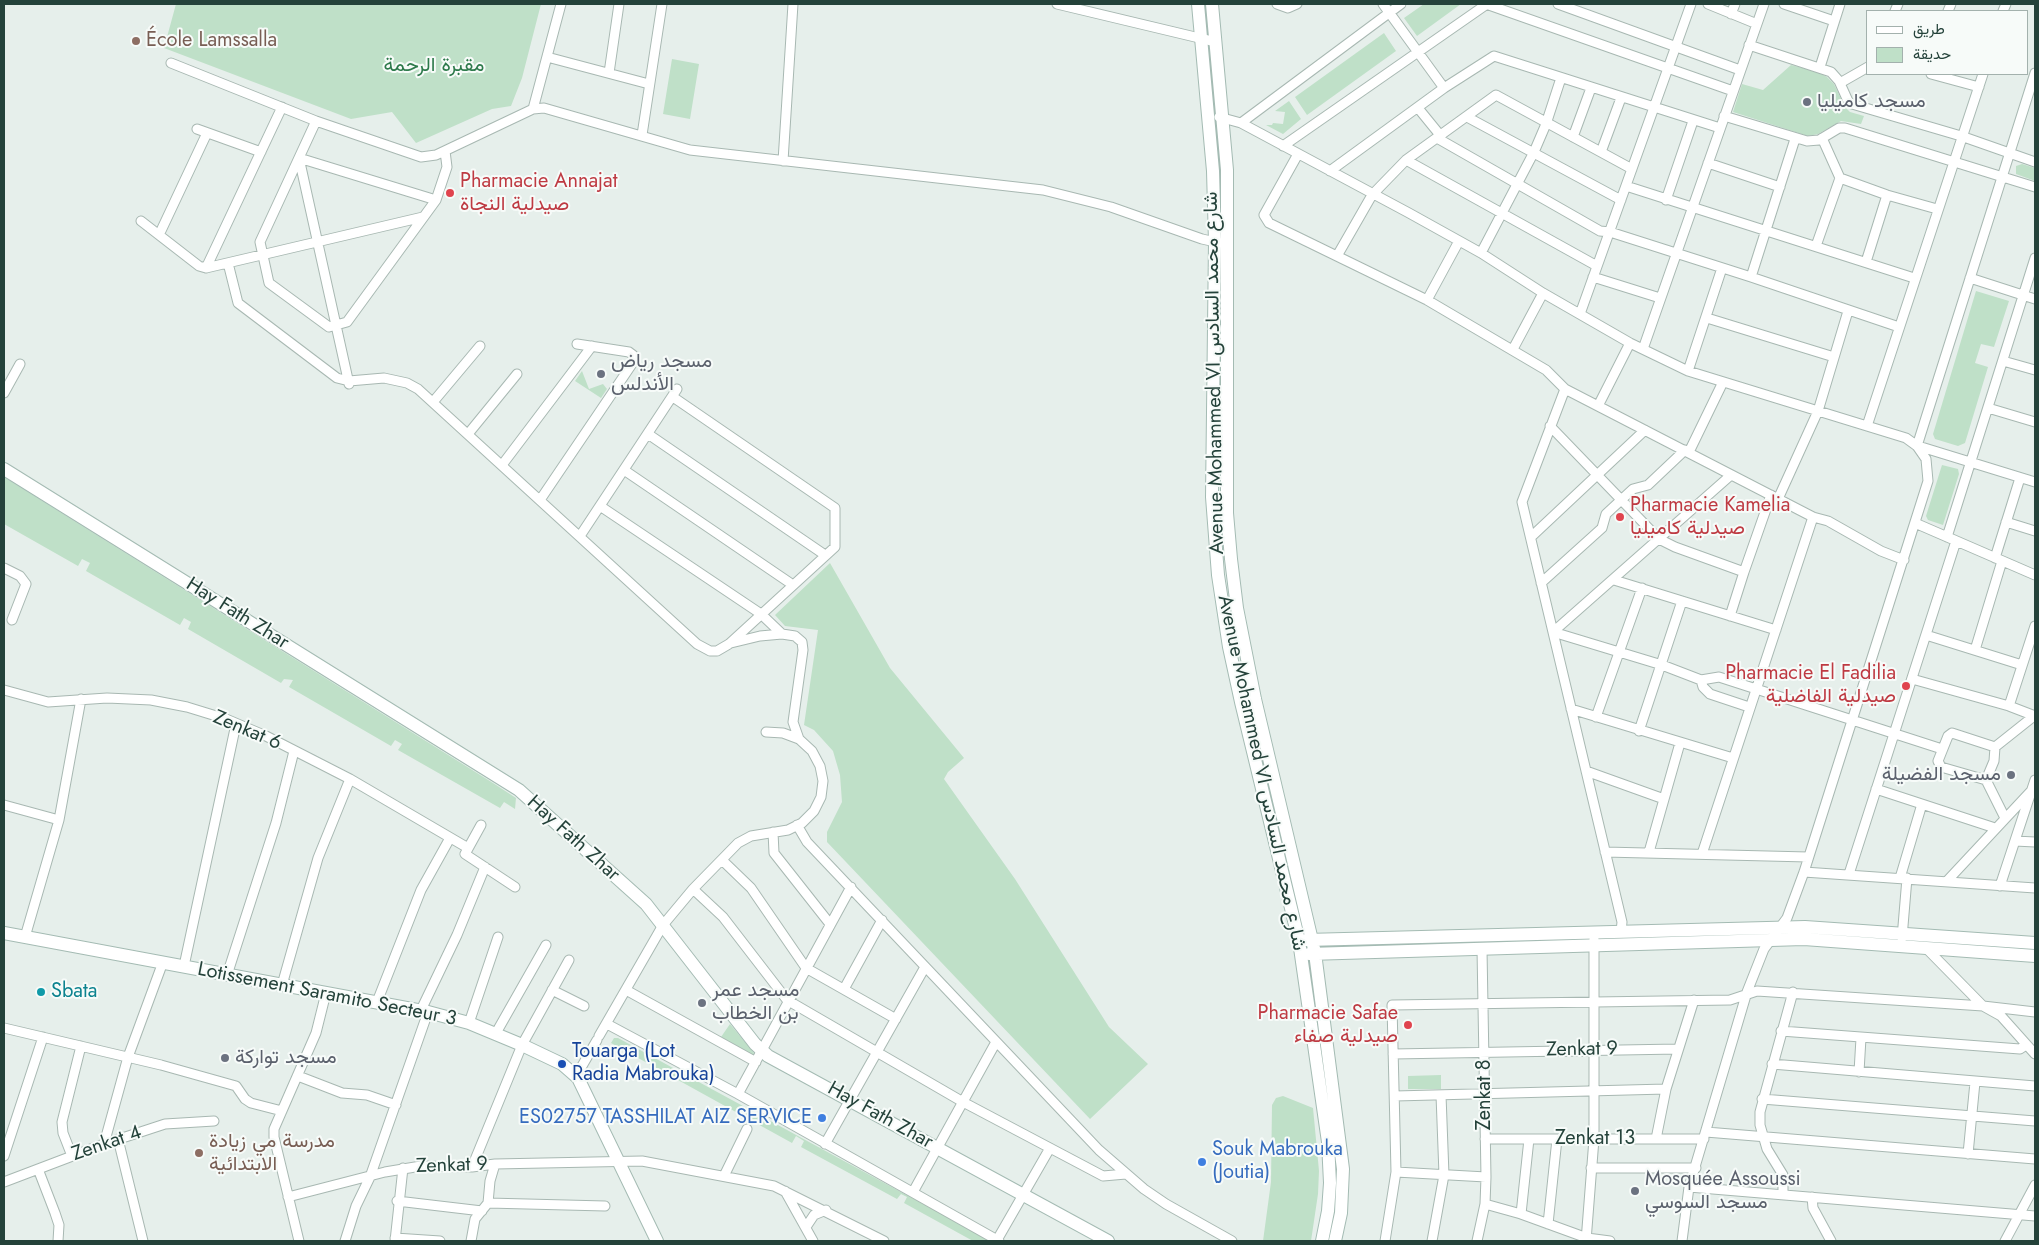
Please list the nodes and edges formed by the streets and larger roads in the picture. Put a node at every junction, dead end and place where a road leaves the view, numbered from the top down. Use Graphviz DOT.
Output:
graph roads {
  1 [pos="561,4"];
  2 [pos="619,4"];
  3 [pos="662,4"];
  4 [pos="793,4"];
  5 [pos="1057,4"];
  6 [pos="1198,4"];
  7 [pos="1212,4"];
  8 [pos="1277,4"];
  9 [pos="1298,4"];
  10 [pos="1384,4"];
  11 [pos="1401,4"];
  12 [pos="1487,4"];
  13 [pos="1558,4"];
  14 [pos="1691,4"];
  15 [pos="1708,4"];
  16 [pos="1735,4"];
  17 [pos="1764,4"];
  18 [pos="1784,4"];
  19 [pos="1840,4"];
  20 [pos="1390,12"];
  21 [pos="1732,14"];
  22 [pos="1834,21"];
  23 [pos="1757,24"];
  24 [pos="1201,37"];
  25 [pos="1216,42"];
  26 [pos="1749,45"];
  27 [pos="1675,46"];
  28 [pos="1418,51"];
  29 [pos="547,57"];
  30 [pos="171,64"];
  31 [pos="1820,67"];
  32 [pos="1866,67"];
  33 [pos="1666,68"];
  34 [pos="1740,70"];
  35 [pos="609,73"];
  36 [pos="2035,73"];
  37 [pos="1935,75"];
  38 [pos="1983,75"];
  39 [pos="1561,78"];
  40 [pos="1840,83"];
  41 [pos="650,84"];
  42 [pos="1979,86"];
  43 [pos="1444,88"];
  44 [pos="1591,88"];
  45 [pos="1733,91"];
  46 [pos="1621,98"];
  47 [pos="282,107"];
  48 [pos="1418,108"];
  49 [pos="1654,108"];
  50 [pos="533,109"];
  51 [pos="1724,116"];
  52 [pos="1209,117"];
  53 [pos="1224,117"];
  54 [pos="1467,117"];
  55 [pos="316,121"];
  56 [pos="1693,121"];
  57 [pos="1241,123"];
  58 [pos="1546,124"];
  59 [pos="1720,128"];
  60 [pos="197,129"];
  61 [pos="207,132"];
  62 [pos="642,136"];
  63 [pos="1961,136"];
  64 [pos="1438,137"];
  65 [pos="1573,137"];
  66 [pos="1795,138"];
  67 [pos="1822,138"];
  68 [pos="1283,146"];
  69 [pos="445,151"];
  70 [pos="261,152"];
  71 [pos="1534,152"];
  72 [pos="1601,152"];
  73 [pos="1298,154"];
  74 [pos="2011,154"];
  75 [pos="299,158"];
  76 [pos="1406,160"];
  77 [pos="1953,160"];
  78 [pos="782,161"];
  79 [pos="2035,162"];
  80 [pos="1708,163"];
  81 [pos="1632,169"];
  82 [pos="1330,171"];
  83 [pos="2004,177"];
  84 [pos="1840,178"];
  85 [pos="1518,183"];
  86 [pos="1626,186"];
  87 [pos="1780,186"];
  88 [pos="2035,187"];
  89 [pos="1372,195"];
  90 [pos="1887,195"];
  91 [pos="436,200"];
  92 [pos="1620,200"];
  93 [pos="1666,200"];
  94 [pos="1692,208"];
  95 [pos="1937,209"];
  96 [pos="1502,213"];
  97 [pos="423,217"];
  98 [pos="141,221"];
  99 [pos="1766,231"];
  100 [pos="1610,232"];
  101 [pos="159,235"];
  102 [pos="1459,241"];
  103 [pos="318,242"];
  104 [pos="1215,242"];
  105 [pos="1228,244"];
  106 [pos="1816,246"];
  107 [pos="1481,253"];
  108 [pos="1676,253"];
  109 [pos="263,254"];
  110 [pos="1337,256"];
  111 [pos="2035,258"];
  112 [pos="1866,262"];
  113 [pos="228,263"];
  114 [pos="1597,266"];
  115 [pos="206,268"];
  116 [pos="1722,268"];
  117 [pos="1593,276"];
  118 [pos="1751,277"];
  119 [pos="1914,278"];
  120 [pos="1970,278"];
  121 [pos="1543,293"];
  122 [pos="2023,296"];
  123 [pos="1660,298"];
  124 [pos="2035,299"];
  125 [pos="1428,300"];
  126 [pos="1848,311"];
  127 [pos="1580,314"];
  128 [pos="1707,318"];
  129 [pos="336,325"];
  130 [pos="1899,327"];
  131 [pos="1630,343"];
  132 [pos="577,344"];
  133 [pos="480,346"];
  134 [pos="592,346"];
  135 [pos="1513,349"];
  136 [pos="1643,349"];
  137 [pos="1834,358"];
  138 [pos="2003,361"];
  139 [pos="20,364"];
  140 [pos="2035,370"];
  141 [pos="1688,371"];
  142 [pos="517,374"];
  143 [pos="1723,382"];
  144 [pos="349,383"];
  145 [pos="1565,389"];
  146 [pos="4,393"];
  147 [pos="433,402"];
  148 [pos="1598,406"];
  149 [pos="1988,408"];
  150 [pos="1818,411"];
  151 [pos="2035,422"];
  152 [pos="1550,426"];
  153 [pos="1867,426"];
  154 [pos="1645,430"];
  155 [pos="468,434"];
  156 [pos="648,434"];
  157 [pos="1917,446"];
  158 [pos="1687,451"];
  159 [pos="1970,462"];
  160 [pos="502,465"];
  161 [pos="4,469"];
  162 [pos="624,470"];
  163 [pos="1597,475"];
  164 [pos="1731,475"];
  165 [pos="2020,478"];
  166 [pos="2035,482"];
  167 [pos="1775,497"];
  168 [pos="540,500"];
  169 [pos="1621,500"];
  170 [pos="600,506"];
  171 [pos="1213,513"];
  172 [pos="1227,513"];
  173 [pos="1813,517"];
  174 [pos="2006,522"];
  175 [pos="1915,523"];
  176 [pos="2035,531"];
  177 [pos="580,536"];
  178 [pos="1947,536"];
  179 [pos="1530,537"];
  180 [pos="1659,539"];
  181 [pos="1956,540"];
  182 [pos="825,556"];
  183 [pos="1904,560"];
  184 [pos="1999,560"];
  185 [pos="4,568"];
  186 [pos="1744,572"];
  187 [pos="2035,575"];
  188 [pos="1614,580"];
  189 [pos="1541,583"];
  190 [pos="793,584"];
  191 [pos="1642,588"];
  192 [pos="1682,602"];
  193 [pos="761,614"];
  194 [pos="1730,616"];
  195 [pos="12,620"];
  196 [pos="2035,628"];
  197 [pos="1776,630"];
  198 [pos="1553,632"];
  199 [pos="782,634"];
  200 [pos="1926,634"];
  201 [pos="729,644"];
  202 [pos="1975,650"];
  203 [pos="1618,652"];
  204 [pos="1662,665"];
  205 [pos="2022,666"];
  206 [pos="1912,679"];
  207 [pos="1701,680"];
  208 [pos="1756,689"];
  209 [pos="4,690"];
  210 [pos="81,699"];
  211 [pos="1256,699"];
  212 [pos="1241,702"];
  213 [pos="2009,706"];
  214 [pos="1749,707"];
  215 [pos="1571,709"];
  216 [pos="2035,716"];
  217 [pos="1596,717"];
  218 [pos="1852,721"];
  219 [pos="236,724"];
  220 [pos="1639,731"];
  221 [pos="766,732"];
  222 [pos="1894,735"];
  223 [pos="799,739"];
  224 [pos="1680,743"];
  225 [pos="1995,747"];
  226 [pos="1942,749"];
  227 [pos="294,751"];
  228 [pos="1733,758"];
  229 [pos="1271,764"];
  230 [pos="1257,766"];
  231 [pos="1586,771"];
  232 [pos="350,779"];
  233 [pos="1986,780"];
  234 [pos="2035,780"];
  235 [pos="1876,789"];
  236 [pos="2032,790"];
  237 [pos="1664,799"];
  238 [pos="1922,804"];
  239 [pos="4,805"];
  240 [pos="2005,818"];
  241 [pos="59,820"];
  242 [pos="797,825"];
  243 [pos="481,826"];
  244 [pos="1995,828"];
  245 [pos="773,832"];
  246 [pos="450,838"];
  247 [pos="2015,841"];
  248 [pos="2035,842"];
  249 [pos="468,848"];
  250 [pos="1605,852"];
  251 [pos="1649,852"];
  252 [pos="1702,854"];
  253 [pos="1808,858"];
  254 [pos="722,860"];
  255 [pos="485,867"];
  256 [pos="1804,872"];
  257 [pos="1848,874"];
  258 [pos="1903,878"];
  259 [pos="1947,881"];
  260 [pos="2000,886"];
  261 [pos="515,887"];
  262 [pos="851,887"];
  263 [pos="2035,888"];
  264 [pos="693,889"];
  265 [pos="882,920"];
  266 [pos="830,924"];
  267 [pos="663,925"];
  268 [pos="1781,928"];
  269 [pos="1621,932"];
  270 [pos="1902,932"];
  271 [pos="4,933"];
  272 [pos="1594,933"];
  273 [pos="1926,935"];
  274 [pos="24,937"];
  275 [pos="498,937"];
  276 [pos="1312,939"];
  277 [pos="1770,940"];
  278 [pos="1299,941"];
  279 [pos="2035,943"];
  280 [pos="546,946"];
  281 [pos="1594,946"];
  282 [pos="1901,946"];
  283 [pos="1925,948"];
  284 [pos="1482,949"];
  285 [pos="1315,953"];
  286 [pos="1301,955"];
  287 [pos="2035,956"];
  288 [pos="569,960"];
  289 [pos="163,962"];
  290 [pos="184,966"];
  291 [pos="925,966"];
  292 [pos="806,968"];
  293 [pos="227,975"];
  294 [pos="282,985"];
  295 [pos="844,989"];
  296 [pos="552,990"];
  297 [pos="626,990"];
  298 [pos="1747,992"];
  299 [pos="1792,992"];
  300 [pos="326,993"];
  301 [pos="787,1000"];
  302 [pos="1694,1000"];
  303 [pos="377,1002"];
  304 [pos="1593,1002"];
  305 [pos="1483,1004"];
  306 [pos="584,1006"];
  307 [pos="1983,1006"];
  308 [pos="424,1011"];
  309 [pos="2035,1012"];
  310 [pos="896,1019"];
  311 [pos="469,1023"];
  312 [pos="607,1024"];
  313 [pos="4,1028"];
  314 [pos="1781,1031"];
  315 [pos="496,1033"];
  316 [pos="43,1037"];
  317 [pos="1861,1038"];
  318 [pos="996,1042"];
  319 [pos="522,1045"];
  320 [pos="2026,1045"];
  321 [pos="81,1046"];
  322 [pos="1678,1049"];
  323 [pos="1594,1050"];
  324 [pos="877,1053"];
  325 [pos="1485,1053"];
  326 [pos="1393,1054"];
  327 [pos="2035,1054"];
  328 [pos="758,1056"];
  329 [pos="128,1057"];
  330 [pos="1772,1064"];
  331 [pos="1859,1072"];
  332 [pos="575,1073"];
  333 [pos="298,1076"];
  334 [pos="1975,1082"];
  335 [pos="2035,1086"];
  336 [pos="1666,1090"];
  337 [pos="1594,1091"];
  338 [pos="738,1094"];
  339 [pos="1484,1094"];
  340 [pos="1441,1095"];
  341 [pos="1395,1096"];
  342 [pos="1762,1098"];
  343 [pos="850,1100"];
  344 [pos="963,1102"];
  345 [pos="396,1105"];
  346 [pos="282,1111"];
  347 [pos="1972,1116"];
  348 [pos="214,1121"];
  349 [pos="2035,1122"];
  350 [pos="747,1129"];
  351 [pos="1705,1136"];
  352 [pos="1762,1136"];
  353 [pos="118,1139"];
  354 [pos="1485,1139"];
  355 [pos="1529,1139"];
  356 [pos="1557,1139"];
  357 [pos="1594,1139"];
  358 [pos="1656,1139"];
  359 [pos="104,1144"];
  360 [pos="825,1144"];
  361 [pos="938,1147"];
  362 [pos="1050,1148"];
  363 [pos="1968,1154"];
  364 [pos="4,1156"];
  365 [pos="72,1156"];
  366 [pos="2035,1159"];
  367 [pos="620,1162"];
  368 [pos="495,1164"];
  369 [pos="472,1167"];
  370 [pos="403,1168"];
  371 [pos="1591,1168"];
  372 [pos="1696,1168"];
  373 [pos="38,1169"];
  374 [pos="1396,1172"];
  375 [pos="1126,1174"];
  376 [pos="1444,1175"];
  377 [pos="724,1176"];
  378 [pos="370,1177"];
  379 [pos="1486,1177"];
  380 [pos="4,1182"];
  381 [pos="2035,1185"];
  382 [pos="1689,1187"];
  383 [pos="785,1191"];
  384 [pos="913,1192"];
  385 [pos="1783,1194"];
  386 [pos="1022,1196"];
  387 [pos="288,1197"];
  388 [pos="1812,1197"];
  389 [pos="397,1201"];
  390 [pos="488,1203"];
  391 [pos="1484,1204"];
  392 [pos="605,1206"];
  393 [pos="826,1210"];
  394 [pos="482,1211"];
  395 [pos="1521,1214"];
  396 [pos="2019,1214"];
  397 [pos="2035,1216"];
  398 [pos="1548,1224"];
  399 [pos="806,1227"];
  400 [pos="395,1240"];
  401 [pos="1586,1240"];
  402 [pos="58,1241"];
  403 [pos="143,1241"];
  404 [pos="300,1241"];
  405 [pos="345,1241"];
  406 [pos="440,1241"];
  407 [pos="471,1241"];
  408 [pos="657,1241"];
  409 [pos="813,1241"];
  410 [pos="884,1241"];
  411 [pos="998,1241"];
  412 [pos="1108,1241"];
  413 [pos="1232,1241"];
  414 [pos="1322,1241"];
  415 [pos="1335,1241"];
  416 [pos="1385,1241"];
  417 [pos="1432,1241"];
  418 [pos="1477,1241"];
  419 [pos="1610,1241"];
  420 [pos="1682,1241"];
  421 [pos="1831,1241"];
  422 [pos="2005,1241"];
  1 -- 29 [label="street"];
  2 -- 35 [label="street"];
  3 -- 41 [label="street"];
  4 -- 78 [label="street"];
  5 -- 24 [label="street"];
  6 -- 24 [label="street, Avenue Mohammed VI شارع محمد السادس"];
  7 -- 25 [label="street, Avenue Mohammed VI شارع محمد السادس"];
  8 -- 9 [label="street"];
  10 -- 20 [label="street"];
  11 -- 20 [label="street"];
  12 -- 28 [label="street"];
  12 -- 33 [label="street"];
  13 -- 27 [label="street"];
  14 -- 27 [label="street"];
  15 -- 21 [label="street"];
  16 -- 21 [label="street"];
  17 -- 23 [label="street"];
  18 -- 22 [label="street"];
  19 -- 22 [label="street"];
  20 -- 28 [label="street"];
  20 -- 57 [label="street"];
  21 -- 23 [label="street"];
  22 -- 31 [label="street"];
  23 -- 26 [label="street"];
  24 -- 25 [label="street"];
  24 -- 52 [label="street, Avenue Mohammed VI شارع محمد السادس"];
  25 -- 53 [label="street, Avenue Mohammed VI شارع محمد السادس"];
  26 -- 31 [label="street"];
  26 -- 34 [label="street"];
  27 -- 33 [label="street"];
  27 -- 34 [label="street"];
  28 -- 43 [label="street"];
  28 -- 68 [label="street"];
  29 -- 35 [label="street"];
  29 -- 50 [label="street"];
  30 -- 47 [label="street"];
  31 -- 40 [label="street"];
  32 -- 40 [label="street"];
  33 -- 45 [label="street"];
  33 -- 49 [label="street"];
  34 -- 45 [label="street"];
  35 -- 41 [label="street"];
  36 -- 74 [label="street"];
  37 -- 42 [label="street"];
  38 -- 42 [label="street"];
  39 -- 43 [label="street"];
  39 -- 44 [label="street"];
  39 -- 58 [label="street"];
  40 -- 63 [label="street"];
  41 -- 62 [label="street"];
  42 -- 63 [label="street"];
  43 -- 48 [label="street"];
  44 -- 46 [label="street"];
  44 -- 65 [label="street"];
  45 -- 51 [label="street"];
  46 -- 49 [label="street"];
  46 -- 72 [label="street"];
  47 -- 55 [label="street"];
  47 -- 70 [label="street"];
  48 -- 64 [label="street"];
  48 -- 82 [label="street"];
  49 -- 56 [label="street"];
  49 -- 81 [label="street"];
  50 -- 62 [label="street"];
  50 -- 69 [label="street"];
  51 -- 59 [label="street"];
  51 -- 66 [label="street"];
  52 -- 53 [label="street"];
  52 -- 104 [label="street, Avenue Mohammed VI شارع محمد السادس"];
  53 -- 57 [label="street"];
  53 -- 105 [label="street, Avenue Mohammed VI شارع محمد السادس"];
  54 -- 58 [label="street"];
  54 -- 64 [label="street"];
  54 -- 71 [label="street"];
  55 -- 69 [label="street"];
  55 -- 75 [label="street"];
  56 -- 59 [label="street"];
  56 -- 93 [label="street"];
  57 -- 68 [label="street"];
  58 -- 65 [label="street"];
  58 -- 71 [label="street"];
  59 -- 80 [label="street"];
  60 -- 61 [label="street"];
  61 -- 70 [label="street"];
  61 -- 101 [label="street"];
  62 -- 78 [label="street"];
  63 -- 74 [label="street"];
  63 -- 77 [label="street"];
  64 -- 76 [label="street"];
  64 -- 85 [label="street"];
  65 -- 72 [label="street"];
  66 -- 67 [label="street"];
  66 -- 87 [label="street"];
  67 -- 77 [label="street"];
  67 -- 84 [label="street"];
  68 -- 73 [label="street"];
  69 -- 91 [label="street"];
  70 -- 115 [label="street"];
  71 -- 85 [label="street"];
  71 -- 92 [label="street"];
  72 -- 81 [label="street"];
  73 -- 82 [label="street"];
  73 -- 110 [label="street"];
  74 -- 79 [label="street"];
  74 -- 83 [label="street"];
  75 -- 91 [label="street"];
  75 -- 103 [label="street"];
  75 -- 109 [label="street"];
  76 -- 89 [label="street"];
  76 -- 96 [label="street"];
  77 -- 83 [label="street"];
  77 -- 95 [label="street"];
  78 -- 104 [label="street"];
  80 -- 87 [label="street"];
  80 -- 94 [label="street"];
  81 -- 86 [label="street"];
  82 -- 89 [label="street"];
  83 -- 88 [label="street"];
  83 -- 120 [label="street"];
  84 -- 90 [label="street"];
  84 -- 106 [label="street"];
  85 -- 96 [label="street"];
  85 -- 100 [label="street"];
  86 -- 92 [label="street"];
  86 -- 93 [label="street"];
  87 -- 99 [label="street"];
  89 -- 102 [label="street"];
  89 -- 110 [label="street"];
  90 -- 95 [label="street"];
  90 -- 112 [label="street"];
  91 -- 97 [label="street"];
  92 -- 100 [label="street"];
  93 -- 94 [label="street"];
  94 -- 99 [label="street"];
  94 -- 108 [label="street"];
  95 -- 119 [label="street"];
  96 -- 107 [label="street"];
  96 -- 114 [label="street"];
  97 -- 103 [label="street"];
  97 -- 129 [label="street"];
  98 -- 101 [label="street"];
  99 -- 106 [label="street"];
  99 -- 118 [label="street"];
  100 -- 108 [label="street"];
  100 -- 114 [label="street"];
  101 -- 115 [label="street"];
  102 -- 107 [label="street"];
  102 -- 125 [label="street"];
  103 -- 109 [label="street"];
  103 -- 129 [label="street"];
  104 -- 105 [label="street"];
  104 -- 171 [label="street, Avenue Mohammed VI شارع محمد السادس"];
  105 -- 172 [label="street, Avenue Mohammed VI شارع محمد السادس"];
  106 -- 112 [label="street"];
  107 -- 121 [label="street"];
  108 -- 116 [label="street"];
  108 -- 123 [label="street"];
  109 -- 113 [label="street"];
  109 -- 129 [label="street"];
  110 -- 125 [label="street"];
  111 -- 122 [label="street"];
  112 -- 119 [label="street"];
  113 -- 115 [label="street"];
  113 -- 144 [label="street"];
  114 -- 117 [label="street"];
  116 -- 118 [label="street"];
  116 -- 128 [label="street"];
  117 -- 123 [label="street"];
  117 -- 127 [label="street"];
  118 -- 126 [label="street"];
  119 -- 130 [label="street"];
  120 -- 122 [label="street"];
  120 -- 157 [label="street"];
  121 -- 127 [label="street"];
  121 -- 135 [label="street"];
  122 -- 124 [label="street"];
  122 -- 138 [label="street"];
  123 -- 136 [label="street"];
  125 -- 135 [label="street"];
  126 -- 130 [label="street"];
  126 -- 137 [label="street"];
  127 -- 131 [label="street"];
  128 -- 137 [label="street"];
  128 -- 141 [label="street"];
  129 -- 144 [label="street"];
  130 -- 153 [label="street"];
  131 -- 136 [label="street"];
  131 -- 148 [label="street"];
  132 -- 134 [label="street"];
  133 -- 147 [label="street"];
  134 -- 160 [label="street"];
  134 -- 168 [label="street"];
  135 -- 145 [label="street"];
  136 -- 141 [label="street"];
  137 -- 150 [label="street"];
  138 -- 140 [label="street"];
  138 -- 149 [label="street"];
  139 -- 146 [label="street"];
  141 -- 143 [label="street"];
  142 -- 155 [label="street"];
  143 -- 150 [label="street"];
  143 -- 158 [label="street"];
  144 -- 147 [label="street"];
  145 -- 148 [label="street"];
  145 -- 152 [label="street"];
  147 -- 155 [label="street"];
  148 -- 154 [label="street"];
  149 -- 151 [label="street"];
  149 -- 159 [label="street"];
  150 -- 153 [label="street"];
  150 -- 167 [label="street"];
  152 -- 163 [label="street"];
  152 -- 179 [label="street"];
  153 -- 157 [label="street"];
  154 -- 158 [label="street"];
  154 -- 163 [label="street"];
  155 -- 160 [label="street"];
  156 -- 162 [label="street"];
  156 -- 182 [label="street"];
  156 -- 182 [label="street"];
  157 -- 159 [label="street"];
  157 -- 175 [label="street"];
  158 -- 164 [label="street"];
  158 -- 169 [label="street"];
  159 -- 165 [label="street"];
  159 -- 178 [label="street"];
  160 -- 168 [label="street"];
  161 -- 267 [label="street, Hay Fath Zhar"];
  162 -- 170 [label="street"];
  162 -- 190 [label="street"];
  163 -- 169 [label="street"];
  163 -- 179 [label="street"];
  164 -- 167 [label="street"];
  164 -- 180 [label="street"];
  165 -- 166 [label="street"];
  165 -- 174 [label="street"];
  167 -- 173 [label="street"];
  167 -- 186 [label="street"];
  168 -- 177 [label="street"];
  169 -- 180 [label="street"];
  169 -- 189 [label="street"];
  170 -- 177 [label="street"];
  170 -- 193 [label="street"];
  171 -- 172 [label="street"];
  171 -- 212 [label="street, Avenue Mohammed VI شارع محمد السادس"];
  172 -- 211 [label="street, Avenue Mohammed VI شارع محمد السادس"];
  173 -- 183 [label="street"];
  173 -- 197 [label="street"];
  174 -- 176 [label="street"];
  174 -- 184 [label="street"];
  175 -- 178 [label="street"];
  175 -- 183 [label="street"];
  177 -- 201 [label="street"];
  178 -- 181 [label="street"];
  179 -- 189 [label="street"];
  180 -- 186 [label="street"];
  180 -- 188 [label="street"];
  181 -- 184 [label="street"];
  181 -- 200 [label="street"];
  182 -- 190 [label="street"];
  183 -- 218 [label="street"];
  184 -- 187 [label="street"];
  184 -- 202 [label="street"];
  185 -- 195 [label="street"];
  186 -- 194 [label="street"];
  188 -- 191 [label="street"];
  188 -- 198 [label="street"];
  189 -- 198 [label="street"];
  190 -- 193 [label="street"];
  191 -- 192 [label="street"];
  191 -- 203 [label="street"];
  192 -- 194 [label="street"];
  192 -- 204 [label="street"];
  193 -- 199 [label="street"];
  193 -- 201 [label="street"];
  194 -- 197 [label="street"];
  196 -- 205 [label="street"];
  197 -- 208 [label="street"];
  198 -- 203 [label="street"];
  198 -- 215 [label="street"];
  199 -- 201 [label="street"];
  199 -- 223 [label="street"];
  200 -- 202 [label="street"];
  200 -- 206 [label="street"];
  202 -- 205 [label="street"];
  203 -- 204 [label="street"];
  203 -- 217 [label="street"];
  204 -- 207 [label="street"];
  204 -- 220 [label="street"];
  205 -- 213 [label="street"];
  206 -- 213 [label="street"];
  206 -- 222 [label="street"];
  207 -- 208 [label="street"];
  207 -- 214 [label="street"];
  208 -- 214 [label="street"];
  208 -- 218 [label="street"];
  209 -- 210 [label="street, Zenkat 6"];
  210 -- 219 [label="street, Zenkat 6"];
  210 -- 241 [label="street"];
  211 -- 212 [label="street"];
  211 -- 229 [label="street, Avenue Mohammed VI شارع محمد السادس"];
  212 -- 230 [label="street, Avenue Mohammed VI شارع محمد السادس"];
  213 -- 216 [label="street"];
  214 -- 228 [label="street"];
  215 -- 217 [label="street"];
  215 -- 231 [label="street"];
  216 -- 225 [label="street"];
  217 -- 220 [label="street"];
  218 -- 222 [label="street"];
  218 -- 253 [label="street"];
  219 -- 227 [label="street, Zenkat 6"];
  219 -- 290 [label="street"];
  220 -- 224 [label="street"];
  221 -- 223 [label="street"];
  222 -- 226 [label="street"];
  222 -- 235 [label="street"];
  223 -- 242 [label="street"];
  224 -- 228 [label="street"];
  224 -- 237 [label="street"];
  225 -- 226 [label="street"];
  225 -- 233 [label="street"];
  226 -- 233 [label="street"];
  227 -- 232 [label="street, Zenkat 6"];
  227 -- 293 [label="street"];
  228 -- 252 [label="street"];
  229 -- 230 [label="street"];
  229 -- 276 [label="street, Avenue Mohammed VI شارع محمد السادس"];
  230 -- 278 [label="street, Avenue Mohammed VI شارع محمد السادس"];
  231 -- 237 [label="street"];
  231 -- 250 [label="street"];
  232 -- 246 [label="street, Zenkat 6"];
  232 -- 294 [label="street"];
  233 -- 240 [label="street"];
  234 -- 236 [label="street"];
  235 -- 238 [label="street"];
  235 -- 257 [label="street"];
  236 -- 240 [label="street"];
  236 -- 247 [label="street"];
  237 -- 251 [label="street"];
  238 -- 244 [label="street"];
  238 -- 258 [label="street"];
  239 -- 241 [label="street"];
  240 -- 244 [label="street"];
  241 -- 274 [label="street"];
  242 -- 245 [label="street"];
  242 -- 262 [label="street"];
  243 -- 249 [label="street"];
  244 -- 259 [label="street"];
  245 -- 254 [label="street"];
  245 -- 266 [label="street"];
  246 -- 249 [label="street, Zenkat 6"];
  246 -- 303 [label="street"];
  247 -- 248 [label="street"];
  247 -- 260 [label="street"];
  249 -- 255 [label="street"];
  250 -- 251 [label="street"];
  250 -- 269 [label="street"];
  251 -- 252 [label="street"];
  252 -- 253 [label="street"];
  253 -- 256 [label="street"];
  254 -- 264 [label="street"];
  254 -- 292 [label="street"];
  255 -- 261 [label="street"];
  255 -- 308 [label="street"];
  256 -- 257 [label="street"];
  256 -- 268 [label="street"];
  257 -- 258 [label="street"];
  258 -- 259 [label="street"];
  258 -- 270 [label="street"];
  259 -- 260 [label="street"];
  260 -- 263 [label="street"];
  262 -- 265 [label="street"];
  262 -- 266 [label="street"];
  264 -- 267 [label="street"];
  264 -- 301 [label="street"];
  265 -- 291 [label="street"];
  265 -- 295 [label="street"];
  266 -- 292 [label="street"];
  267 -- 297 [label="street"];
  267 -- 328 [label="street, Hay Fath Zhar"];
  268 -- 269 [label="street"];
  268 -- 270 [label="street"];
  268 -- 277 [label="street"];
  269 -- 272 [label="street"];
  270 -- 273 [label="street"];
  270 -- 282 [label="street"];
  271 -- 274 [label="street, Lotissement Saramito Secteur 3"];
  272 -- 276 [label="street"];
  272 -- 281 [label="street"];
  273 -- 279 [label="street"];
  273 -- 283 [label="street"];
  274 -- 289 [label="street, Lotissement Saramito Secteur 3"];
  275 -- 311 [label="street"];
  276 -- 278 [label="street"];
  276 -- 285 [label="street, Avenue Mohammed VI شارع محمد السادس"];
  277 -- 281 [label="street"];
  277 -- 282 [label="street"];
  277 -- 298 [label="street"];
  278 -- 286 [label="street, Avenue Mohammed VI شارع محمد السادس"];
  280 -- 315 [label="street"];
  281 -- 284 [label="street"];
  281 -- 304 [label="street"];
  282 -- 283 [label="street"];
  283 -- 287 [label="street"];
  283 -- 307 [label="street"];
  284 -- 285 [label="street"];
  284 -- 305 [label="street, Zenkat 8"];
  285 -- 286 [label="street"];
  285 -- 415 [label="street, Avenue Mohammed VI شارع محمد السادس"];
  286 -- 414 [label="street, Avenue Mohammed VI شارع محمد السادس"];
  288 -- 296 [label="street"];
  289 -- 290 [label="street, Lotissement Saramito Secteur 3"];
  289 -- 329 [label="street"];
  290 -- 293 [label="street, Lotissement Saramito Secteur 3"];
  291 -- 310 [label="street"];
  291 -- 318 [label="street"];
  292 -- 295 [label="street"];
  292 -- 301 [label="street"];
  293 -- 294 [label="street, Lotissement Saramito Secteur 3"];
  294 -- 300 [label="street, Lotissement Saramito Secteur 3"];
  295 -- 310 [label="street"];
  296 -- 306 [label="street"];
  296 -- 319 [label="street"];
  297 -- 312 [label="street"];
  297 -- 328 [label="street"];
  298 -- 299 [label="street"];
  298 -- 302 [label="street"];
  298 -- 351 [label="street"];
  299 -- 307 [label="street"];
  299 -- 314 [label="street"];
  300 -- 303 [label="street, Lotissement Saramito Secteur 3"];
  300 -- 333 [label="street"];
  301 -- 324 [label="street"];
  301 -- 328 [label="street"];
  302 -- 304 [label="street"];
  302 -- 322 [label="street"];
  303 -- 308 [label="street, Lotissement Saramito Secteur 3"];
  304 -- 305 [label="street"];
  304 -- 323 [label="street"];
  305 -- 325 [label="street, Zenkat 8"];
  305 -- 326 [label="street"];
  307 -- 309 [label="street"];
  307 -- 320 [label="street"];
  308 -- 311 [label="street, Lotissement Saramito Secteur 3"];
  308 -- 345 [label="street"];
  310 -- 324 [label="street"];
  311 -- 315 [label="street, Lotissement Saramito Secteur 3"];
  312 -- 332 [label="street"];
  312 -- 338 [label="street"];
  313 -- 316 [label="street"];
  314 -- 317 [label="street"];
  314 -- 330 [label="street"];
  315 -- 319 [label="street, Lotissement Saramito Secteur 3"];
  316 -- 321 [label="street"];
  316 -- 364 [label="street"];
  317 -- 320 [label="street"];
  317 -- 331 [label="street"];
  318 -- 344 [label="street"];
  318 -- 375 [label="street"];
  319 -- 332 [label="street, Lotissement Saramito Secteur 3"];
  319 -- 369 [label="street"];
  320 -- 327 [label="street"];
  321 -- 329 [label="street"];
  321 -- 365 [label="street"];
  322 -- 323 [label="street, Zenkat 9"];
  322 -- 336 [label="street"];
  323 -- 325 [label="street, Zenkat 9"];
  323 -- 337 [label="street"];
  324 -- 343 [label="street"];
  324 -- 344 [label="street"];
  325 -- 326 [label="street, Zenkat 9"];
  325 -- 339 [label="street, Zenkat 8"];
  326 -- 341 [label="street"];
  328 -- 338 [label="street"];
  328 -- 343 [label="street, Hay Fath Zhar"];
  329 -- 346 [label="street"];
  329 -- 359 [label="street"];
  330 -- 331 [label="street"];
  330 -- 342 [label="street"];
  331 -- 334 [label="street"];
  332 -- 367 [label="street"];
  333 -- 345 [label="street"];
  333 -- 346 [label="street"];
  334 -- 335 [label="street"];
  334 -- 347 [label="street"];
  336 -- 337 [label="street"];
  336 -- 358 [label="street"];
  337 -- 339 [label="street"];
  337 -- 357 [label="street"];
  338 -- 360 [label="street"];
  339 -- 340 [label="street"];
  339 -- 354 [label="street, Zenkat 8"];
  340 -- 341 [label="street"];
  340 -- 376 [label="street"];
  341 -- 374 [label="street"];
  342 -- 347 [label="street"];
  342 -- 352 [label="street"];
  343 -- 360 [label="street"];
  343 -- 361 [label="street, Hay Fath Zhar"];
  344 -- 361 [label="street"];
  344 -- 362 [label="street"];
  345 -- 378 [label="street"];
  346 -- 387 [label="street"];
  347 -- 349 [label="street"];
  347 -- 363 [label="street"];
  348 -- 353 [label="street, Zenkat 4"];
  350 -- 377 [label="street"];
  351 -- 352 [label="street, Zenkat 13"];
  351 -- 358 [label="street, Zenkat 13"];
  351 -- 372 [label="street"];
  352 -- 363 [label="street, Zenkat 13"];
  352 -- 385 [label="street"];
  353 -- 359 [label="street, Zenkat 4"];
  353 -- 403 [label="street"];
  354 -- 355 [label="street, Zenkat 13"];
  354 -- 379 [label="street, Zenkat 8"];
  355 -- 356 [label="street, Zenkat 13"];
  355 -- 395 [label="street"];
  356 -- 357 [label="street, Zenkat 13"];
  356 -- 398 [label="street"];
  357 -- 358 [label="street, Zenkat 13"];
  357 -- 371 [label="street"];
  359 -- 365 [label="street, Zenkat 4"];
  360 -- 384 [label="street"];
  361 -- 384 [label="street"];
  361 -- 386 [label="street, Hay Fath Zhar"];
  362 -- 375 [label="street"];
  362 -- 386 [label="street"];
  363 -- 366 [label="street, Zenkat 13"];
  365 -- 373 [label="street, Zenkat 4"];
  367 -- 368 [label="street, Zenkat 9"];
  367 -- 377 [label="street, Zenkat 9"];
  367 -- 408 [label="street"];
  368 -- 369 [label="street, Zenkat 9"];
  368 -- 390 [label="street"];
  369 -- 370 [label="street, Zenkat 9"];
  370 -- 378 [label="street, Zenkat 9"];
  370 -- 389 [label="street"];
  371 -- 372 [label="street"];
  371 -- 401 [label="street"];
  372 -- 382 [label="street"];
  373 -- 380 [label="street, Zenkat 4"];
  373 -- 402 [label="street"];
  374 -- 376 [label="street"];
  374 -- 416 [label="street"];
  375 -- 413 [label="street"];
  376 -- 379 [label="street"];
  376 -- 417 [label="street"];
  377 -- 383 [label="street, Zenkat 9"];
  378 -- 387 [label="street, Zenkat 9"];
  378 -- 405 [label="street"];
  379 -- 391 [label="street, Zenkat 8"];
  381 -- 396 [label="street"];
  382 -- 385 [label="street"];
  382 -- 420 [label="street"];
  383 -- 393 [label="street, Zenkat 9"];
  383 -- 399 [label="street"];
  384 -- 411 [label="street"];
  385 -- 388 [label="street"];
  386 -- 411 [label="street"];
  386 -- 412 [label="street, Hay Fath Zhar"];
  387 -- 404 [label="street"];
  388 -- 396 [label="street"];
  388 -- 421 [label="street"];
  389 -- 394 [label="street"];
  389 -- 400 [label="street"];
  390 -- 392 [label="street"];
  390 -- 394 [label="street"];
  391 -- 395 [label="street"];
  391 -- 418 [label="street, Zenkat 8"];
  393 -- 399 [label="street"];
  393 -- 410 [label="street, Zenkat 9"];
  394 -- 407 [label="street"];
  395 -- 398 [label="street"];
  396 -- 397 [label="street"];
  396 -- 422 [label="street"];
  398 -- 401 [label="street"];
  399 -- 409 [label="street"];
  400 -- 406 [label="street"];
  401 -- 419 [label="street"];
}
